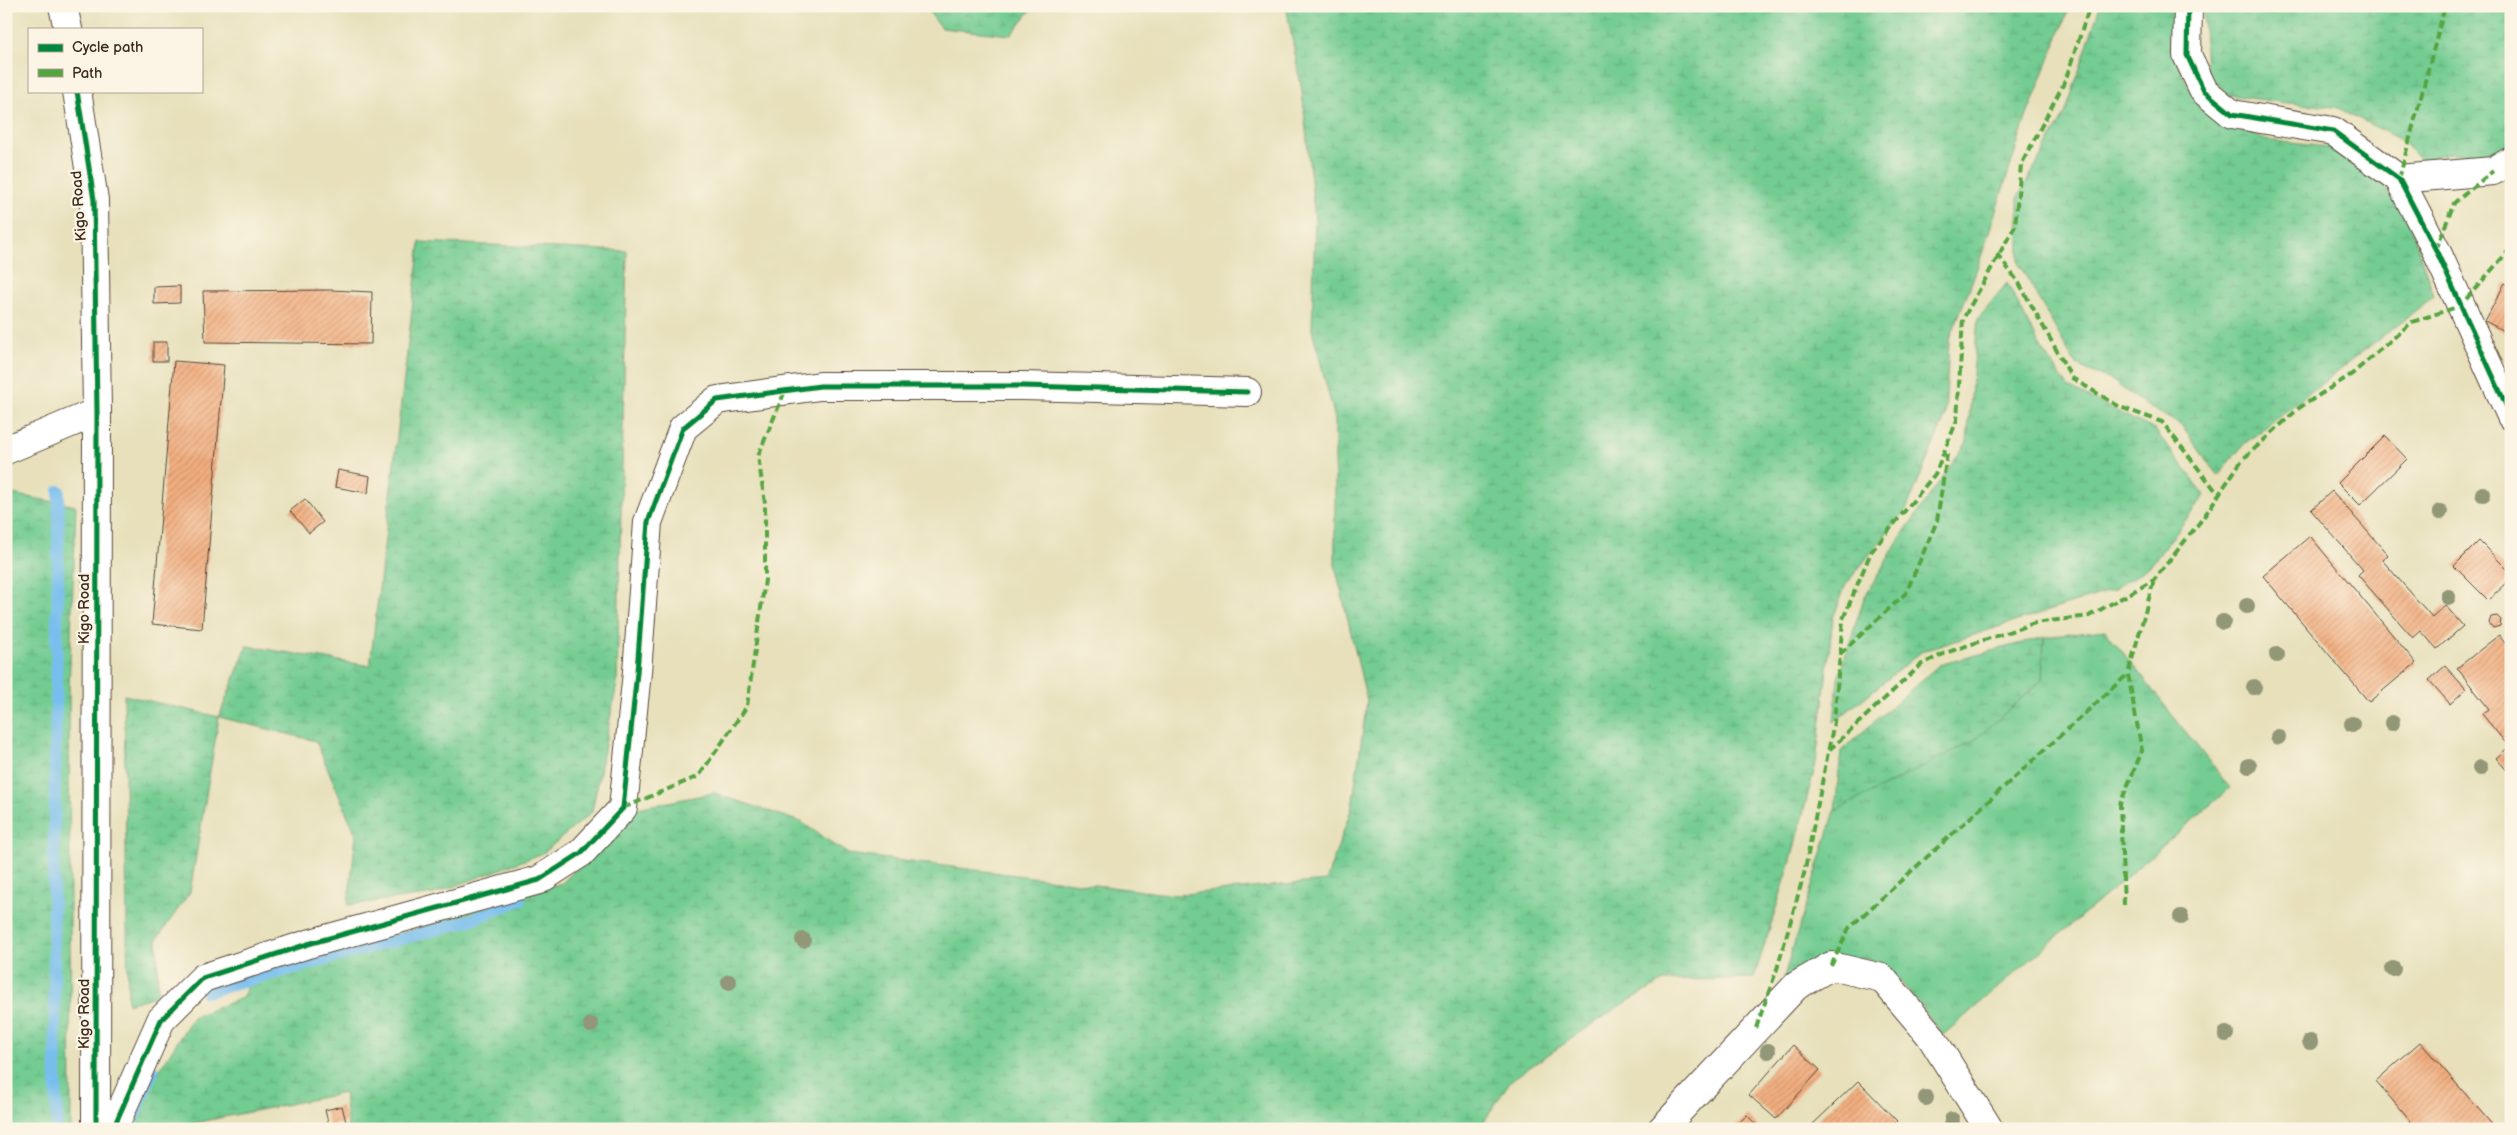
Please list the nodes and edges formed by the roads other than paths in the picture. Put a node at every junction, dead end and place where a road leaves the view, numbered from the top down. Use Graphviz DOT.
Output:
graph roads {
  1 [pos="63,6"];
  2 [pos="2188,6"];
  3 [pos="68,28"];
  4 [pos="77,92"];
  5 [pos="2511,161"];
  6 [pos="2400,179"];
  7 [pos="1247,392"];
  8 [pos="97,412"];
  9 [pos="2511,416"];
  10 [pos="6,450"];
  11 [pos="96,1129"];
  12 [pos="113,1129"];
  13 [pos="1662,1129"];
  14 [pos="1989,1129"];
  1 -- 3 [label="street"];
  2 -- 6 [label="street"];
  4 -- 8 [label="street, Kigo Road"];
  5 -- 6 [label="street"];
  6 -- 9 [label="street"];
  7 -- 12 [label="street"];
  8 -- 10 [label="street"];
  8 -- 11 [label="street, Kigo Road"];
  13 -- 14 [label="street"];
}
